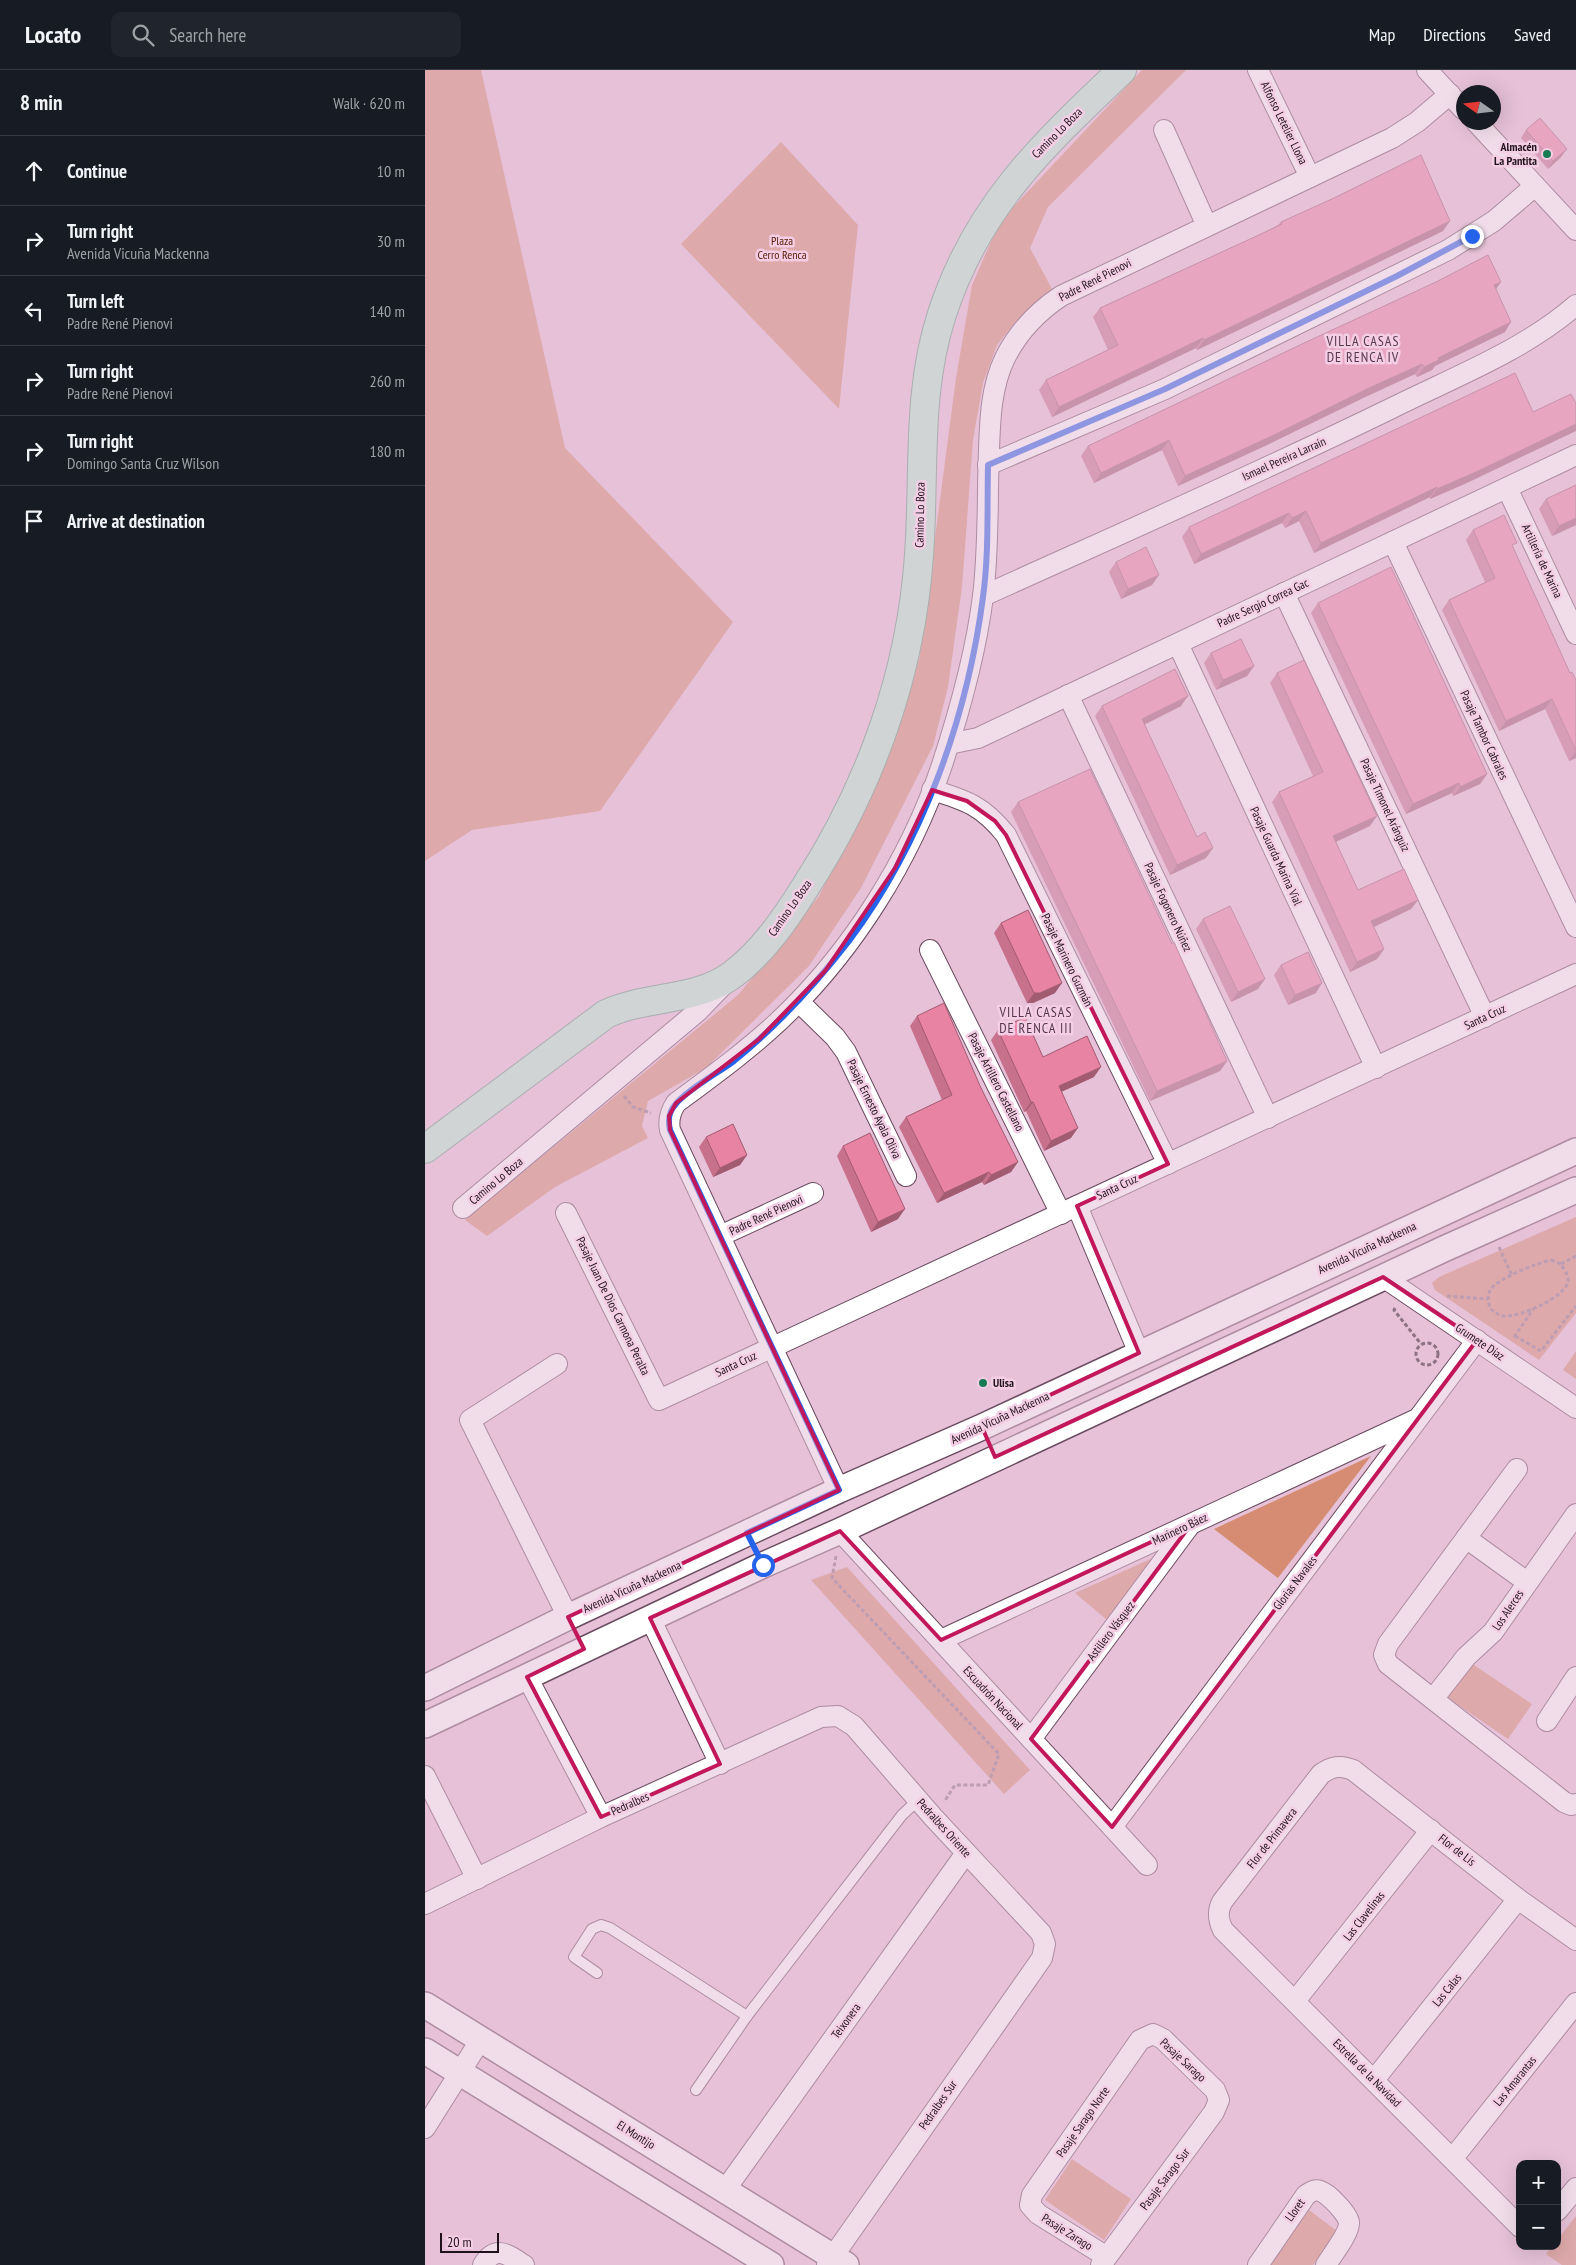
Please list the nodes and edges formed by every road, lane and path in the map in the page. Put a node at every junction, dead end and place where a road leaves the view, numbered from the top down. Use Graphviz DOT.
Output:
graph roads {
  1 [pos="1122,70"];
  2 [pos="1258,70"];
  3 [pos="1427,70"];
  4 [pos="1456,101"];
  5 [pos="1456,103"];
  6 [pos="1163,130"];
  7 [pos="1483,130"];
  8 [pos="1311,177"];
  9 [pos="1535,186"];
  10 [pos="1207,226"];
  11 [pos="1576,230"];
  12 [pos="1576,305"];
  13 [pos="1576,455"];
  14 [pos="988,465"];
  15 [pos="1507,488"];
  16 [pos="1393,542"];
  17 [pos="1284,594"];
  18 [pos="983,596"];
  19 [pos="1576,634"];
  20 [pos="1178,644"];
  21 [pos="1068,695"];
  22 [pos="949,744"];
  23 [pos="933,790"];
  24 [pos="1576,927"];
  25 [pos="930,950"];
  26 [pos="1576,974"];
  27 [pos="731,976"];
  28 [pos="799,1002"];
  29 [pos="1485,1017"];
  30 [pos="1376,1068"];
  31 [pos="615,1081"];
  32 [pos="669,1116"];
  33 [pos="1268,1118"];
  34 [pos="425,1149"];
  35 [pos="1576,1151"];
  36 [pos="1168,1164"];
  37 [pos="906,1176"];
  38 [pos="1576,1190"];
  39 [pos="813,1193"];
  40 [pos="463,1208"];
  41 [pos="1069,1210"];
  42 [pos="567,1213"];
  43 [pos="1492,1227"];
  44 [pos="720,1236"];
  45 [pos="1576,1256"];
  46 [pos="1561,1264"];
  47 [pos="1512,1276"];
  48 [pos="1383,1277"];
  49 [pos="1407,1293"];
  50 [pos="1576,1306"];
  51 [pos="1534,1308"];
  52 [pos="1515,1336"];
  53 [pos="1477,1340"];
  54 [pos="1421,1344"];
  55 [pos="772,1347"];
  56 [pos="1139,1353"];
  57 [pos="1501,1356"];
  58 [pos="557,1364"];
  59 [pos="659,1400"];
  60 [pos="1576,1408"];
  61 [pos="1419,1418"];
  62 [pos="982,1427"];
  63 [pos="995,1457"];
  64 [pos="1517,1469"];
  65 [pos="839,1490"];
  66 [pos="1576,1514"];
  67 [pos="1191,1524"];
  68 [pos="840,1531"];
  69 [pos="747,1533"];
  70 [pos="1466,1538"];
  71 [pos="763,1565"];
  72 [pos="1527,1582"];
  73 [pos="568,1617"];
  74 [pos="650,1618"];
  75 [pos="941,1640"];
  76 [pos="585,1649"];
  77 [pos="527,1677"];
  78 [pos="1576,1677"];
  79 [pos="425,1688"];
  80 [pos="1433,1699"];
  81 [pos="839,1716"];
  82 [pos="1547,1721"];
  83 [pos="425,1725"];
  84 [pos="1031,1739"];
  85 [pos="720,1764"];
  86 [pos="1336,1767"];
  87 [pos="425,1776"];
  88 [pos="918,1800"];
  89 [pos="1576,1804"];
  90 [pos="601,1817"];
  91 [pos="933,1817"];
  92 [pos="1112,1827"];
  93 [pos="1431,1830"];
  94 [pos="966,1853"];
  95 [pos="1147,1865"];
  96 [pos="477,1879"];
  97 [pos="1518,1899"];
  98 [pos="425,1904"];
  99 [pos="1218,1917"];
  100 [pos="1576,1940"];
  101 [pos="1045,1944"];
  102 [pos="597,1972"];
  103 [pos="1295,2001"];
  104 [pos="1576,2003"];
  105 [pos="425,2004"];
  106 [pos="747,2016"];
  107 [pos="481,2039"];
  108 [pos="1140,2040"];
  109 [pos="425,2051"];
  110 [pos="459,2072"];
  111 [pos="1374,2080"];
  112 [pos="696,2090"];
  113 [pos="1219,2100"];
  114 [pos="425,2128"];
  115 [pos="1453,2158"];
  116 [pos="1576,2188"];
  117 [pos="725,2190"];
  118 [pos="1030,2205"];
  119 [pos="1561,2206"];
  120 [pos="1516,2222"];
  121 [pos="490,2259"];
  122 [pos="1104,2261"];
  123 [pos="835,2262"];
  124 [pos="524,2265"];
  125 [pos="771,2265"];
  126 [pos="1258,2265"];
  127 [pos="1326,2265"];
  1 -- 27 [label="main road, Camino Lo Boza"];
  2 -- 8 [label="street, Alfonso Letelier Llona"];
  3 -- 4 [label="street"];
  5 -- 8 [label="street, Padre René Pienovi"];
  6 -- 10 [label="street"];
  7 -- 9 [label="street"];
  8 -- 10 [label="street, Padre René Pienovi"];
  9 -- 11 [label="street"];
  9 -- 14 [label="street"];
  10 -- 14 [label="street, Padre René Pienovi"];
  12 -- 18 [label="street, Ismael Pereira Larraín"];
  13 -- 15 [label="street, Padre Sergio Correa Gac"];
  14 -- 18 [label="street, Padre René Pienovi"];
  15 -- 16 [label="street, Padre Sergio Correa Gac"];
  15 -- 19 [label="street, Artillería de Marina"];
  16 -- 17 [label="street, Padre Sergio Correa Gac"];
  16 -- 24 [label="street, Pasaje Tambor Cabrales"];
  17 -- 20 [label="street, Padre Sergio Correa Gac"];
  17 -- 29 [label="street, Pasaje Timonel Aránguiz"];
  18 -- 22 [label="street, Padre René Pienovi"];
  20 -- 21 [label="street, Padre Sergio Correa Gac"];
  20 -- 30 [label="street, Pasaje Guarda Marina Vial"];
  21 -- 22 [label="street, Padre Sergio Correa Gac"];
  21 -- 33 [label="street, Pasaje Fogonero Núñez"];
  22 -- 23 [label="street, Padre René Pienovi"];
  23 -- 28 [label="street, Padre René Pienovi"];
  23 -- 36 [label="street, Pasaje Marinero Guzmán"];
  25 -- 41 [label="street, Pasaje Artillero Castellano"];
  26 -- 29 [label="street, Santa Cruz"];
  27 -- 31 [label="street, Camino Lo Boza"];
  27 -- 34 [label="main road, Camino Lo Boza"];
  28 -- 32 [label="street, Padre René Pienovi"];
  28 -- 37 [label="street, Pasaje Ernesto Ayala Oliva"];
  29 -- 30 [label="street, Santa Cruz"];
  30 -- 33 [label="street, Santa Cruz"];
  31 -- 32 [label="path"];
  31 -- 40 [label="street, Camino Lo Boza"];
  32 -- 44 [label="street, Padre René Pienovi"];
  33 -- 36 [label="street, Santa Cruz"];
  35 -- 56 [label="street, Avenida Vicuña Mackenna"];
  36 -- 41 [label="street, Santa Cruz"];
  38 -- 43 [label="street"];
  39 -- 44 [label="street, Padre René Pienovi"];
  41 -- 55 [label="street, Santa Cruz"];
  41 -- 56 [label="street, Pasaje Artillero Castellano"];
  42 -- 59 [label="street, Pasaje Juan De Dios Carmona Peralta"];
  43 -- 47 [label="path"];
  43 -- 48 [label="street"];
  44 -- 55 [label="street, Padre René Pienovi"];
  45 -- 46 [label="path"];
  46 -- 47 [label="path"];
  46 -- 51 [label="path"];
  47 -- 51 [label="path"];
  48 -- 49 [label="street, Grumete Díaz"];
  48 -- 63 [label="street"];
  49 -- 53 [label="street, Grumete Díaz"];
  49 -- 54 [label="path"];
  50 -- 52 [label="path"];
  51 -- 52 [label="path"];
  52 -- 57 [label="path"];
  53 -- 57 [label="street, Grumete Díaz"];
  53 -- 61 [label="street, Glorias Navales"];
  54 -- 54 [label="path"];
  55 -- 59 [label="street, Santa Cruz"];
  55 -- 65 [label="street, Padre René Pienovi"];
  56 -- 62 [label="street, Avenida Vicuña Mackenna"];
  57 -- 60 [label="street, Grumete Díaz"];
  58 -- 73 [label="street"];
  61 -- 67 [label="street, Marinero Báez"];
  61 -- 92 [label="street, Glorias Navales"];
  62 -- 63 [label="street"];
  62 -- 65 [label="street, Avenida Vicuña Mackenna"];
  63 -- 68 [label="street"];
  64 -- 70 [label="street"];
  65 -- 69 [label="street, Avenida Vicuña Mackenna"];
  66 -- 72 [label="street, Los Alerces"];
  67 -- 75 [label="street, Marinero Báez"];
  67 -- 84 [label="street, Astillero Vásquez"];
  68 -- 71 [label="street"];
  68 -- 75 [label="street, Escuadrón Nacional"];
  68 -- 91 [label="path"];
  69 -- 71 [label="street"];
  69 -- 73 [label="street, Avenida Vicuña Mackenna"];
  70 -- 72 [label="street"];
  70 -- 80 [label="street"];
  71 -- 74 [label="street"];
  72 -- 80 [label="street, Los Alerces"];
  73 -- 76 [label="street"];
  73 -- 79 [label="street, Avenida Vicuña Mackenna"];
  74 -- 76 [label="street"];
  74 -- 85 [label="street"];
  75 -- 84 [label="street, Escuadrón Nacional"];
  76 -- 77 [label="street"];
  77 -- 83 [label="street"];
  77 -- 90 [label="street"];
  78 -- 82 [label="street"];
  80 -- 89 [label="street"];
  81 -- 85 [label="street, Pedralbes"];
  81 -- 88 [label="street, Pedralbes Oriente"];
  84 -- 92 [label="street, Escuadrón Nacional"];
  85 -- 90 [label="street, Pedralbes"];
  86 -- 93 [label="street, Flor de Lis"];
  86 -- 99 [label="street, Flor de Primavera"];
  87 -- 96 [label="street"];
  88 -- 91 [label="street, Pedralbes Oriente"];
  88 -- 106 [label="lane"];
  90 -- 96 [label="street, Pedralbes"];
  91 -- 94 [label="street, Pedralbes Oriente"];
  92 -- 95 [label="street, Escuadrón Nacional"];
  93 -- 97 [label="street, Flor de Lis"];
  93 -- 103 [label="street, Las Clavelinas"];
  94 -- 101 [label="street, Pedralbes Oriente"];
  94 -- 117 [label="street, Teixonera"];
  96 -- 98 [label="street, Pedralbes"];
  97 -- 100 [label="street, Flor de Lis"];
  97 -- 111 [label="street, Las Calas"];
  99 -- 103 [label="street, Estrella de la Navidad"];
  101 -- 123 [label="street, Pedralbes Sur"];
  102 -- 106 [label="lane"];
  103 -- 111 [label="street, Estrella de la Navidad"];
  104 -- 115 [label="street, Las Amarantas"];
  105 -- 107 [label="street, El Montijo"];
  106 -- 112 [label="lane"];
  107 -- 110 [label="street"];
  107 -- 117 [label="street, El Montijo"];
  108 -- 113 [label="street, Pasaje Sarago"];
  108 -- 118 [label="street, Pasaje Sarago Norte"];
  109 -- 110 [label="street"];
  110 -- 114 [label="street"];
  110 -- 125 [label="street"];
  111 -- 115 [label="street, Estrella de la Navidad"];
  113 -- 122 [label="street, Pasaje Sarago Sur"];
  115 -- 120 [label="street, Estrella de la Navidad"];
  116 -- 119 [label="street"];
  117 -- 123 [label="street, El Montijo"];
  118 -- 122 [label="street, Pasaje Zarago"];
  121 -- 124 [label="street"];
  126 -- 127 [label="street, Lloret"];
}
